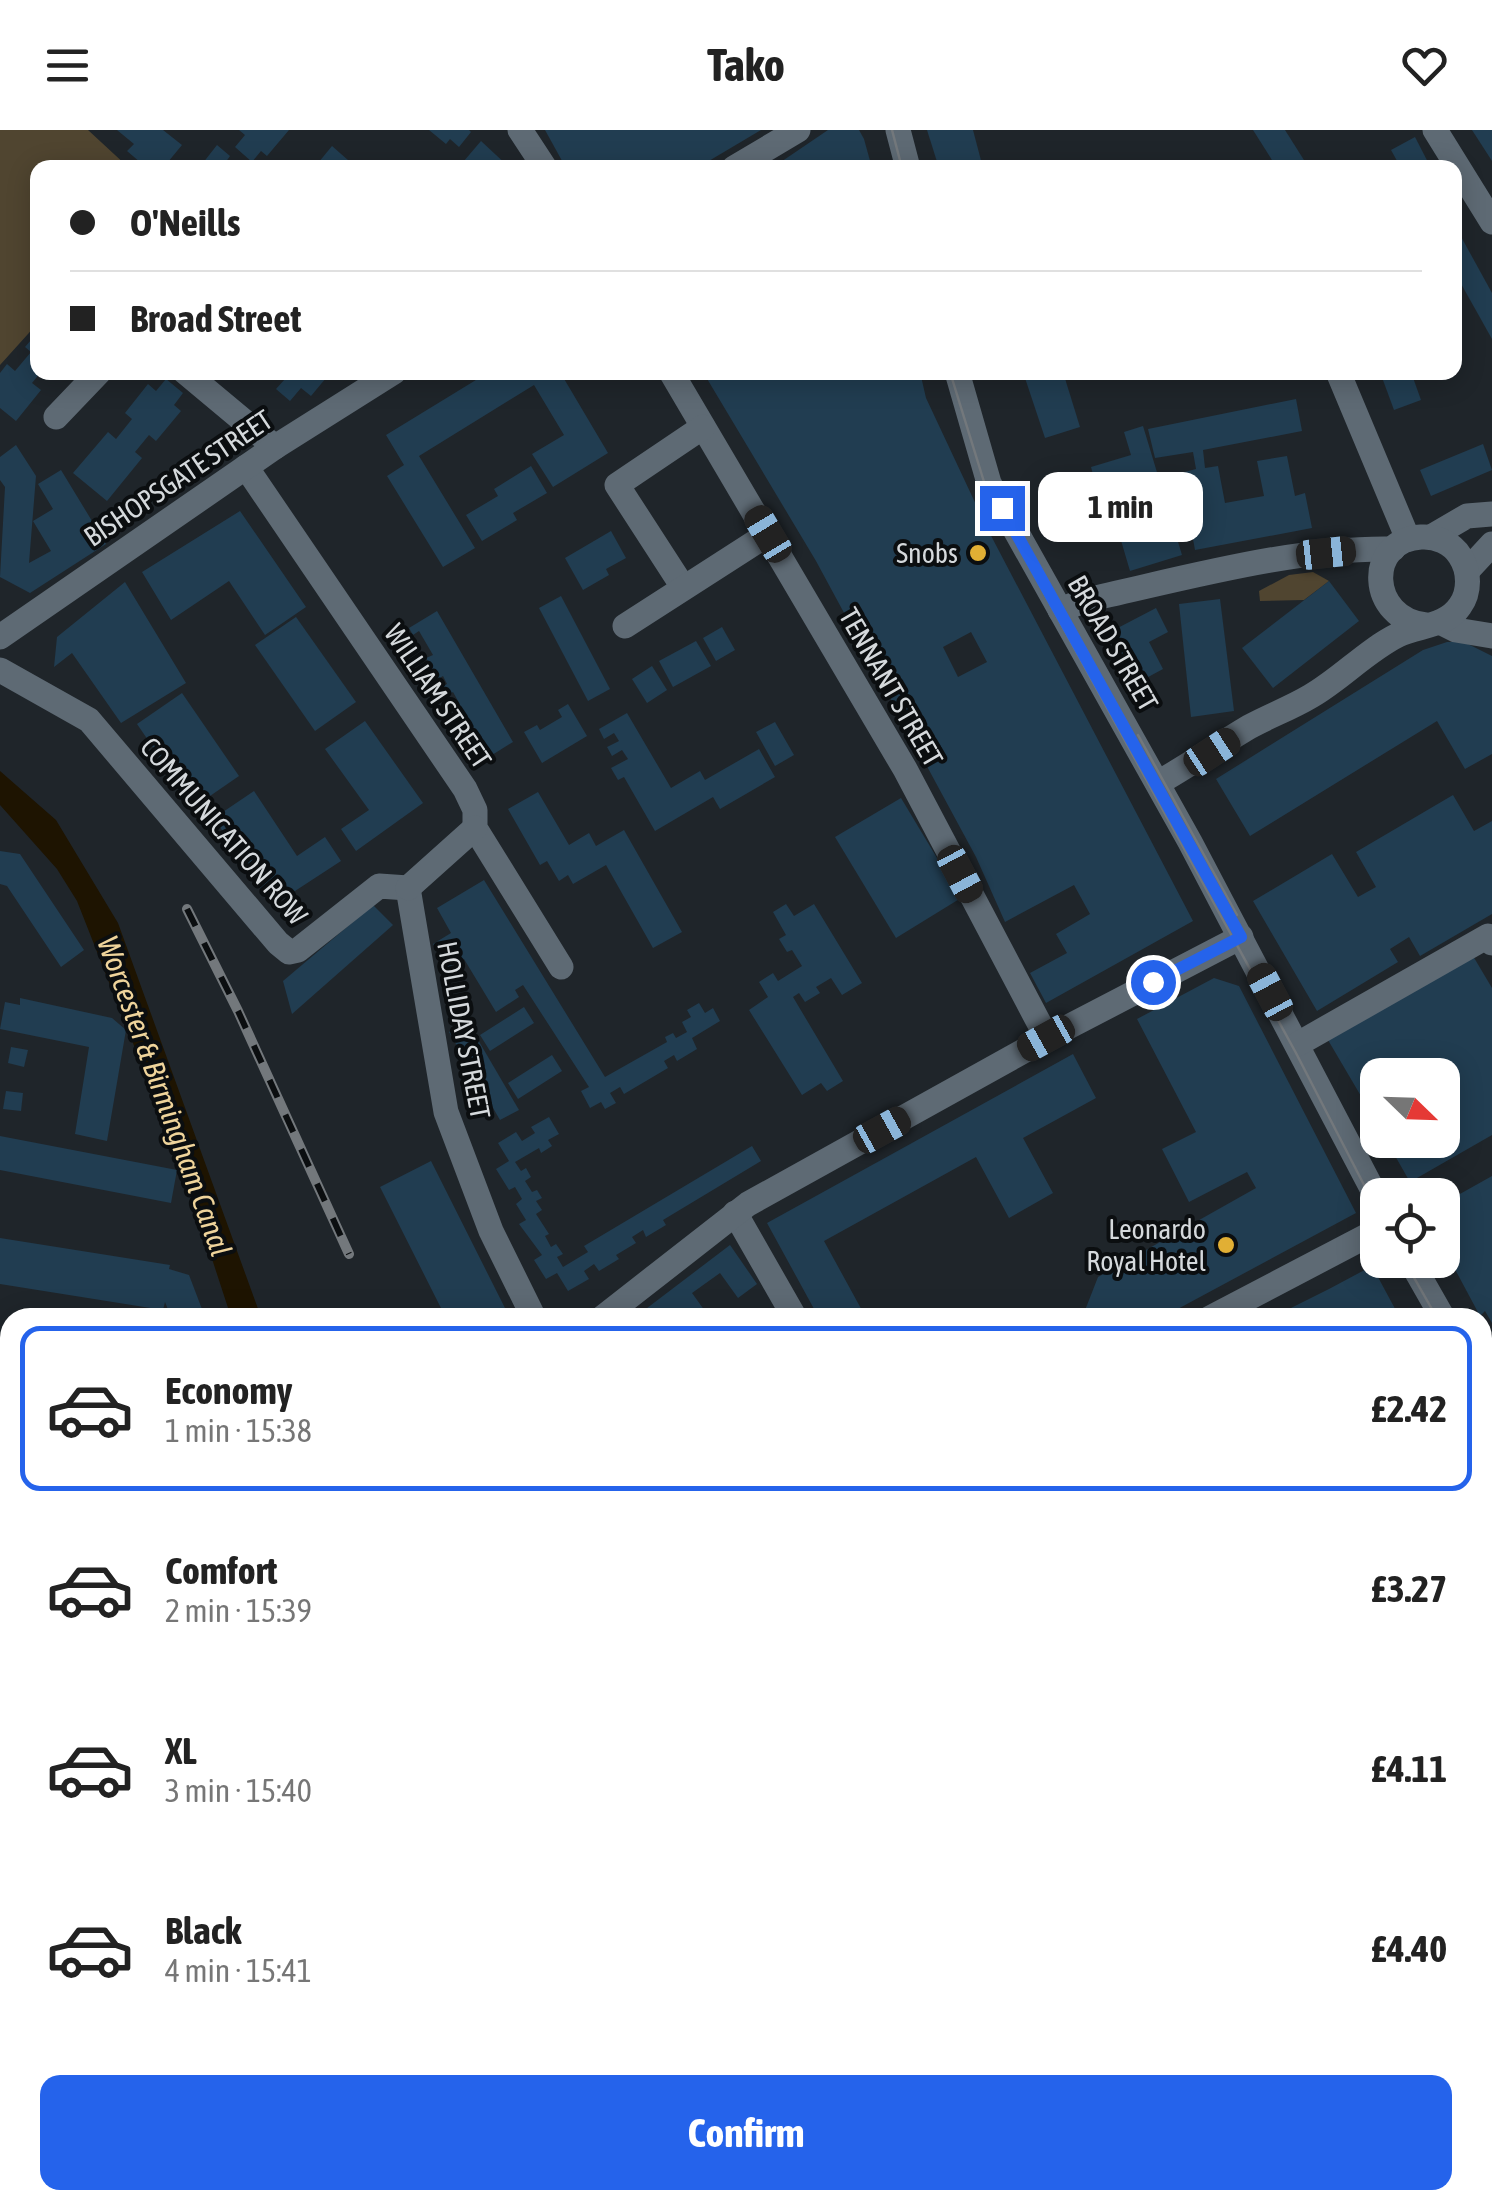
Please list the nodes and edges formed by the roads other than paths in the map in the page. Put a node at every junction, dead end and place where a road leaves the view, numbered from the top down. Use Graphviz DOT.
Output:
graph roads {
  1 [pos="520,130"];
  2 [pos="798,130"];
  3 [pos="898,130"];
  4 [pos="1435,130"];
  5 [pos="540,160"];
  6 [pos="747,160"];
  7 [pos="906,160"];
  8 [pos="1454,160"];
  9 [pos="1462,174"];
  10 [pos="1492,222"];
  11 [pos="91,380"];
  12 [pos="195,380"];
  13 [pos="381,380"];
  14 [pos="676,380"];
  15 [pos="959,380"];
  16 [pos="1341,380"];
  17 [pos="56,417"];
  18 [pos="703,427"];
  19 [pos="275,447"];
  20 [pos="246,467"];
  21 [pos="1492,514"];
  22 [pos="768,534"];
  23 [pos="1411,542"];
  24 [pos="1492,544"];
  25 [pos="1326,553"];
  26 [pos="1467,579"];
  27 [pos="682,587"];
  28 [pos="1384,601"];
  29 [pos="1060,610"];
  30 [pos="1433,624"];
  31 [pos="625,626"];
  32 [pos="1492,636"];
  33 [pos="0,637"];
  34 [pos="1359,660"];
  35 [pos="0,670"];
  36 [pos="1158,784"];
  37 [pos="475,828"];
  38 [pos="408,888"];
  39 [pos="1241,937"];
  40 [pos="1492,942"];
  41 [pos="561,968"];
  42 [pos="1046,1038"];
  43 [pos="1298,1044"];
  44 [pos="1367,1178"];
  45 [pos="735,1213"];
  46 [pos="1360,1239"];
  47 [pos="1420,1278"];
  48 [pos="529,1308"];
  49 [pos="615,1308"];
  50 [pos="789,1308"];
  51 [pos="1229,1308"];
  52 [pos="1436,1308"];
  1 -- 5 [label="street"];
  2 -- 6 [label="street"];
  3 -- 7 [label="street"];
  4 -- 8 [label="street"];
  9 -- 10 [label="street"];
  11 -- 17 [label="street"];
  12 -- 19 [label="street"];
  13 -- 19 [label="street, BISHOPSGATE STREET"];
  14 -- 18 [label="street, TENNANT STREET"];
  15 -- 29 [label="street, BROAD STREET"];
  16 -- 23 [label="street"];
  18 -- 22 [label="street, TENNANT STREET"];
  18 -- 27 [label="street"];
  19 -- 20 [label="street, BISHOPSGATE STREET"];
  20 -- 33 [label="street, BISHOPSGATE STREET"];
  20 -- 37 [label="street, WILLIAM STREET"];
  21 -- 23 [label="street"];
  22 -- 27 [label="street"];
  22 -- 42 [label="street, TENNANT STREET"];
  23 -- 25 [label="street"];
  23 -- 26 [label="street"];
  23 -- 28 [label="street"];
  24 -- 26 [label="street"];
  25 -- 28 [label="street"];
  25 -- 29 [label="street"];
  26 -- 30 [label="street"];
  26 -- 32 [label="street"];
  27 -- 31 [label="street"];
  28 -- 30 [label="street"];
  28 -- 34 [label="street"];
  29 -- 36 [label="street, BROAD STREET"];
  30 -- 32 [label="street"];
  30 -- 34 [label="street"];
  34 -- 36 [label="street"];
  35 -- 38 [label="street, COMMUNICATION ROW"];
  36 -- 39 [label="street, BROAD STREET"];
  37 -- 38 [label="street"];
  37 -- 41 [label="street, WILLIAM STREET"];
  38 -- 48 [label="street, HOLLIDAY STREET"];
  39 -- 42 [label="street"];
  39 -- 43 [label="street, BROAD STREET"];
  40 -- 43 [label="street"];
  42 -- 45 [label="street"];
  43 -- 44 [label="street, BROAD STREET"];
  45 -- 49 [label="street"];
  45 -- 50 [label="street"];
  46 -- 51 [label="street"];
  47 -- 52 [label="street"];
}
